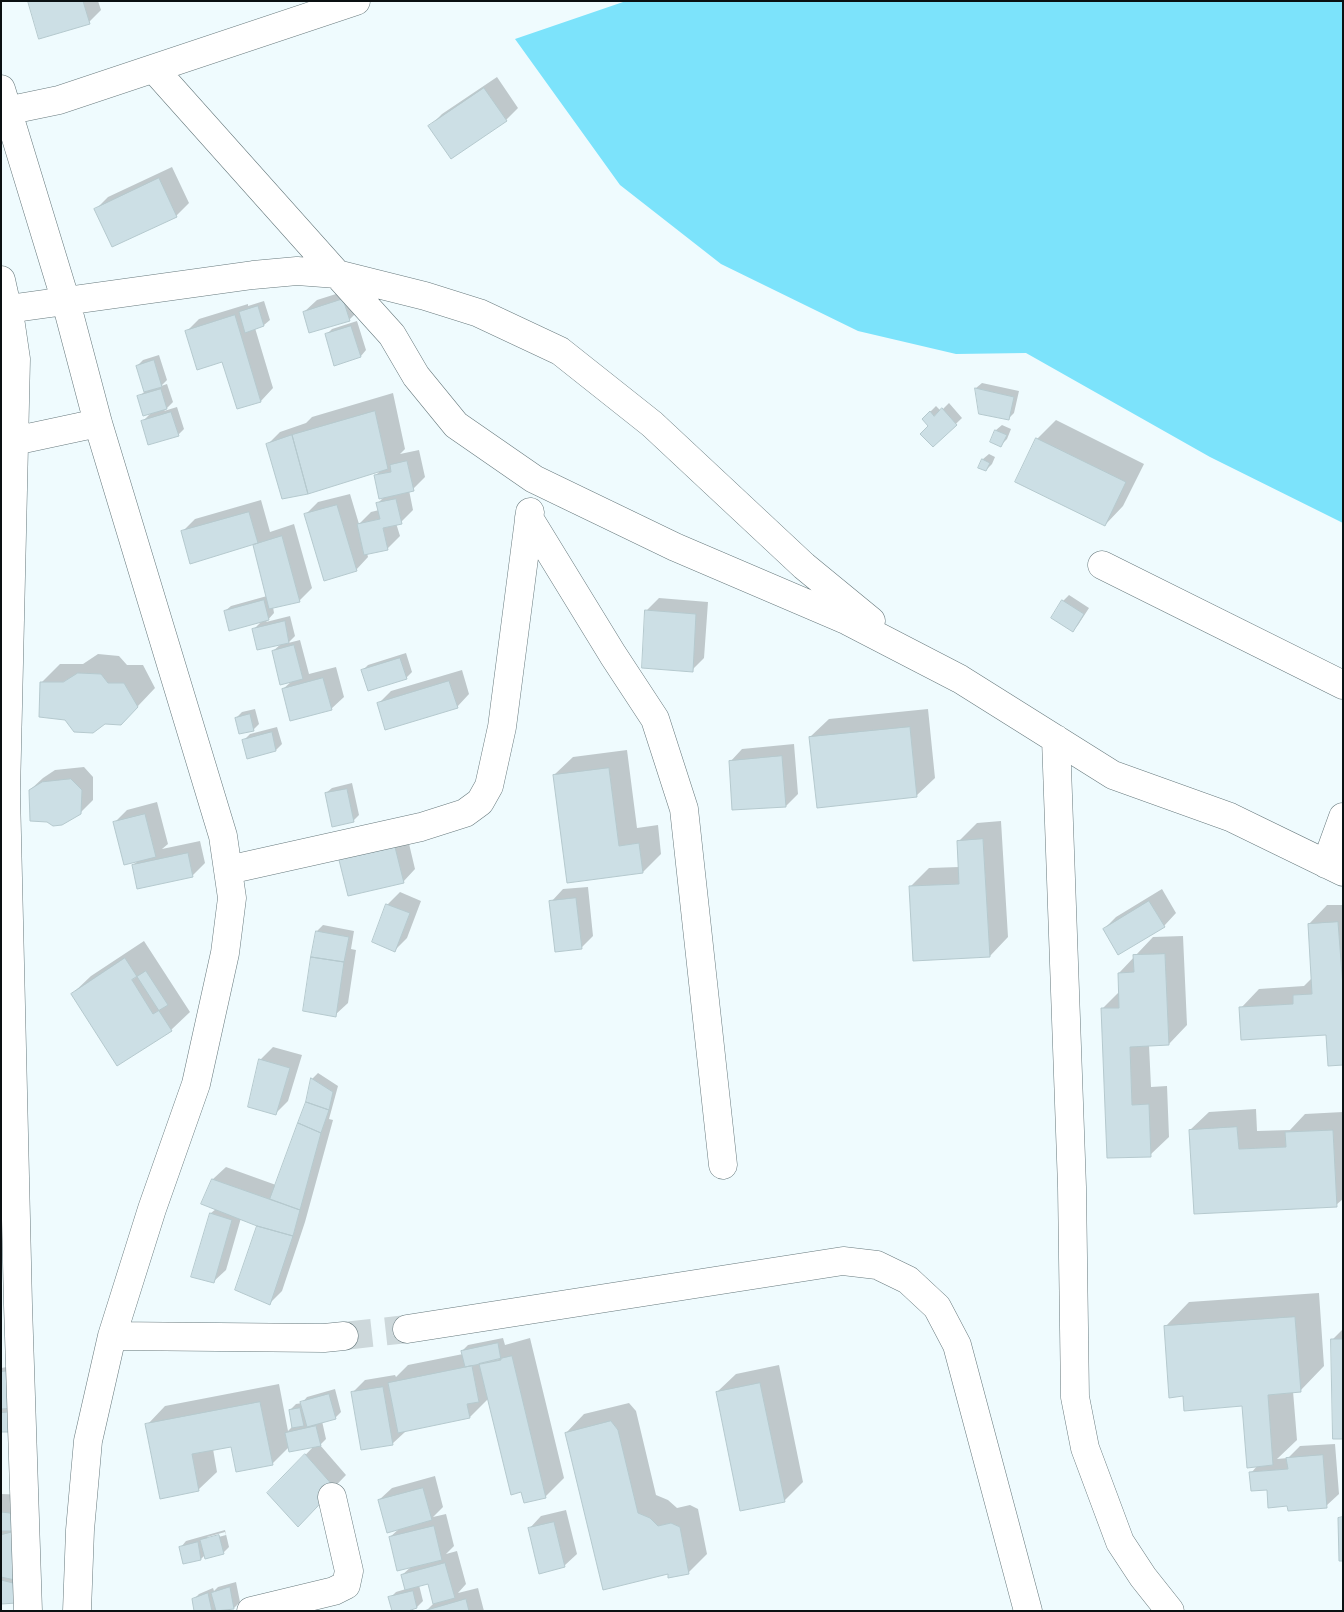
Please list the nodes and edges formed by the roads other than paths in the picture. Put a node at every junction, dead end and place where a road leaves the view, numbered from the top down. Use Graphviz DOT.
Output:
graph roads {
  1 [pos="356,1"];
  2 [pos="154,68"];
  3 [pos="3,104"];
  4 [pos="337,274"];
  5 [pos="1,280"];
  6 [pos="66,302"];
  7 [pos="8,309"];
  8 [pos="98,422"];
  9 [pos="14,441"];
  10 [pos="534,479"];
  11 [pos="529,518"];
  12 [pos="1102,565"];
  13 [pos="909,653"];
  14 [pos="1343,685"];
  15 [pos="1056,739"];
  16 [pos="3,793"];
  17 [pos="1343,817"];
  18 [pos="1334,868"];
  19 [pos="228,870"];
  20 [pos="724,1165"];
  21 [pos="407,1329"];
  22 [pos="112,1336"];
  23 [pos="344,1336"];
  24 [pos="332,1497"];
  25 [pos="28,1611"];
  26 [pos="77,1611"];
  27 [pos="251,1611"];
  28 [pos="1028,1611"];
  29 [pos="1170,1611"];
  1 -- 2 [label="street"];
  2 -- 3 [label="street"];
  2 -- 4 [label="street"];
  3 -- 6 [label="street"];
  4 -- 6 [label="street"];
  4 -- 10 [label="street"];
  4 -- 13 [label="street"];
  5 -- 7 [label="street"];
  6 -- 7 [label="street"];
  6 -- 8 [label="street"];
  7 -- 9 [label="street"];
  8 -- 9 [label="street"];
  8 -- 19 [label="street"];
  9 -- 16 [label="street"];
  10 -- 11 [label="street"];
  10 -- 13 [label="street"];
  11 -- 19 [label="street"];
  11 -- 20 [label="street"];
  12 -- 14 [label="street"];
  13 -- 15 [label="street"];
  15 -- 18 [label="street"];
  15 -- 29 [label="street"];
  16 -- 25 [label="street"];
  17 -- 18 [label="street"];
  19 -- 22 [label="street"];
  21 -- 28 [label="street"];
  22 -- 23 [label="street"];
  22 -- 26 [label="street"];
  24 -- 27 [label="street"];
}
